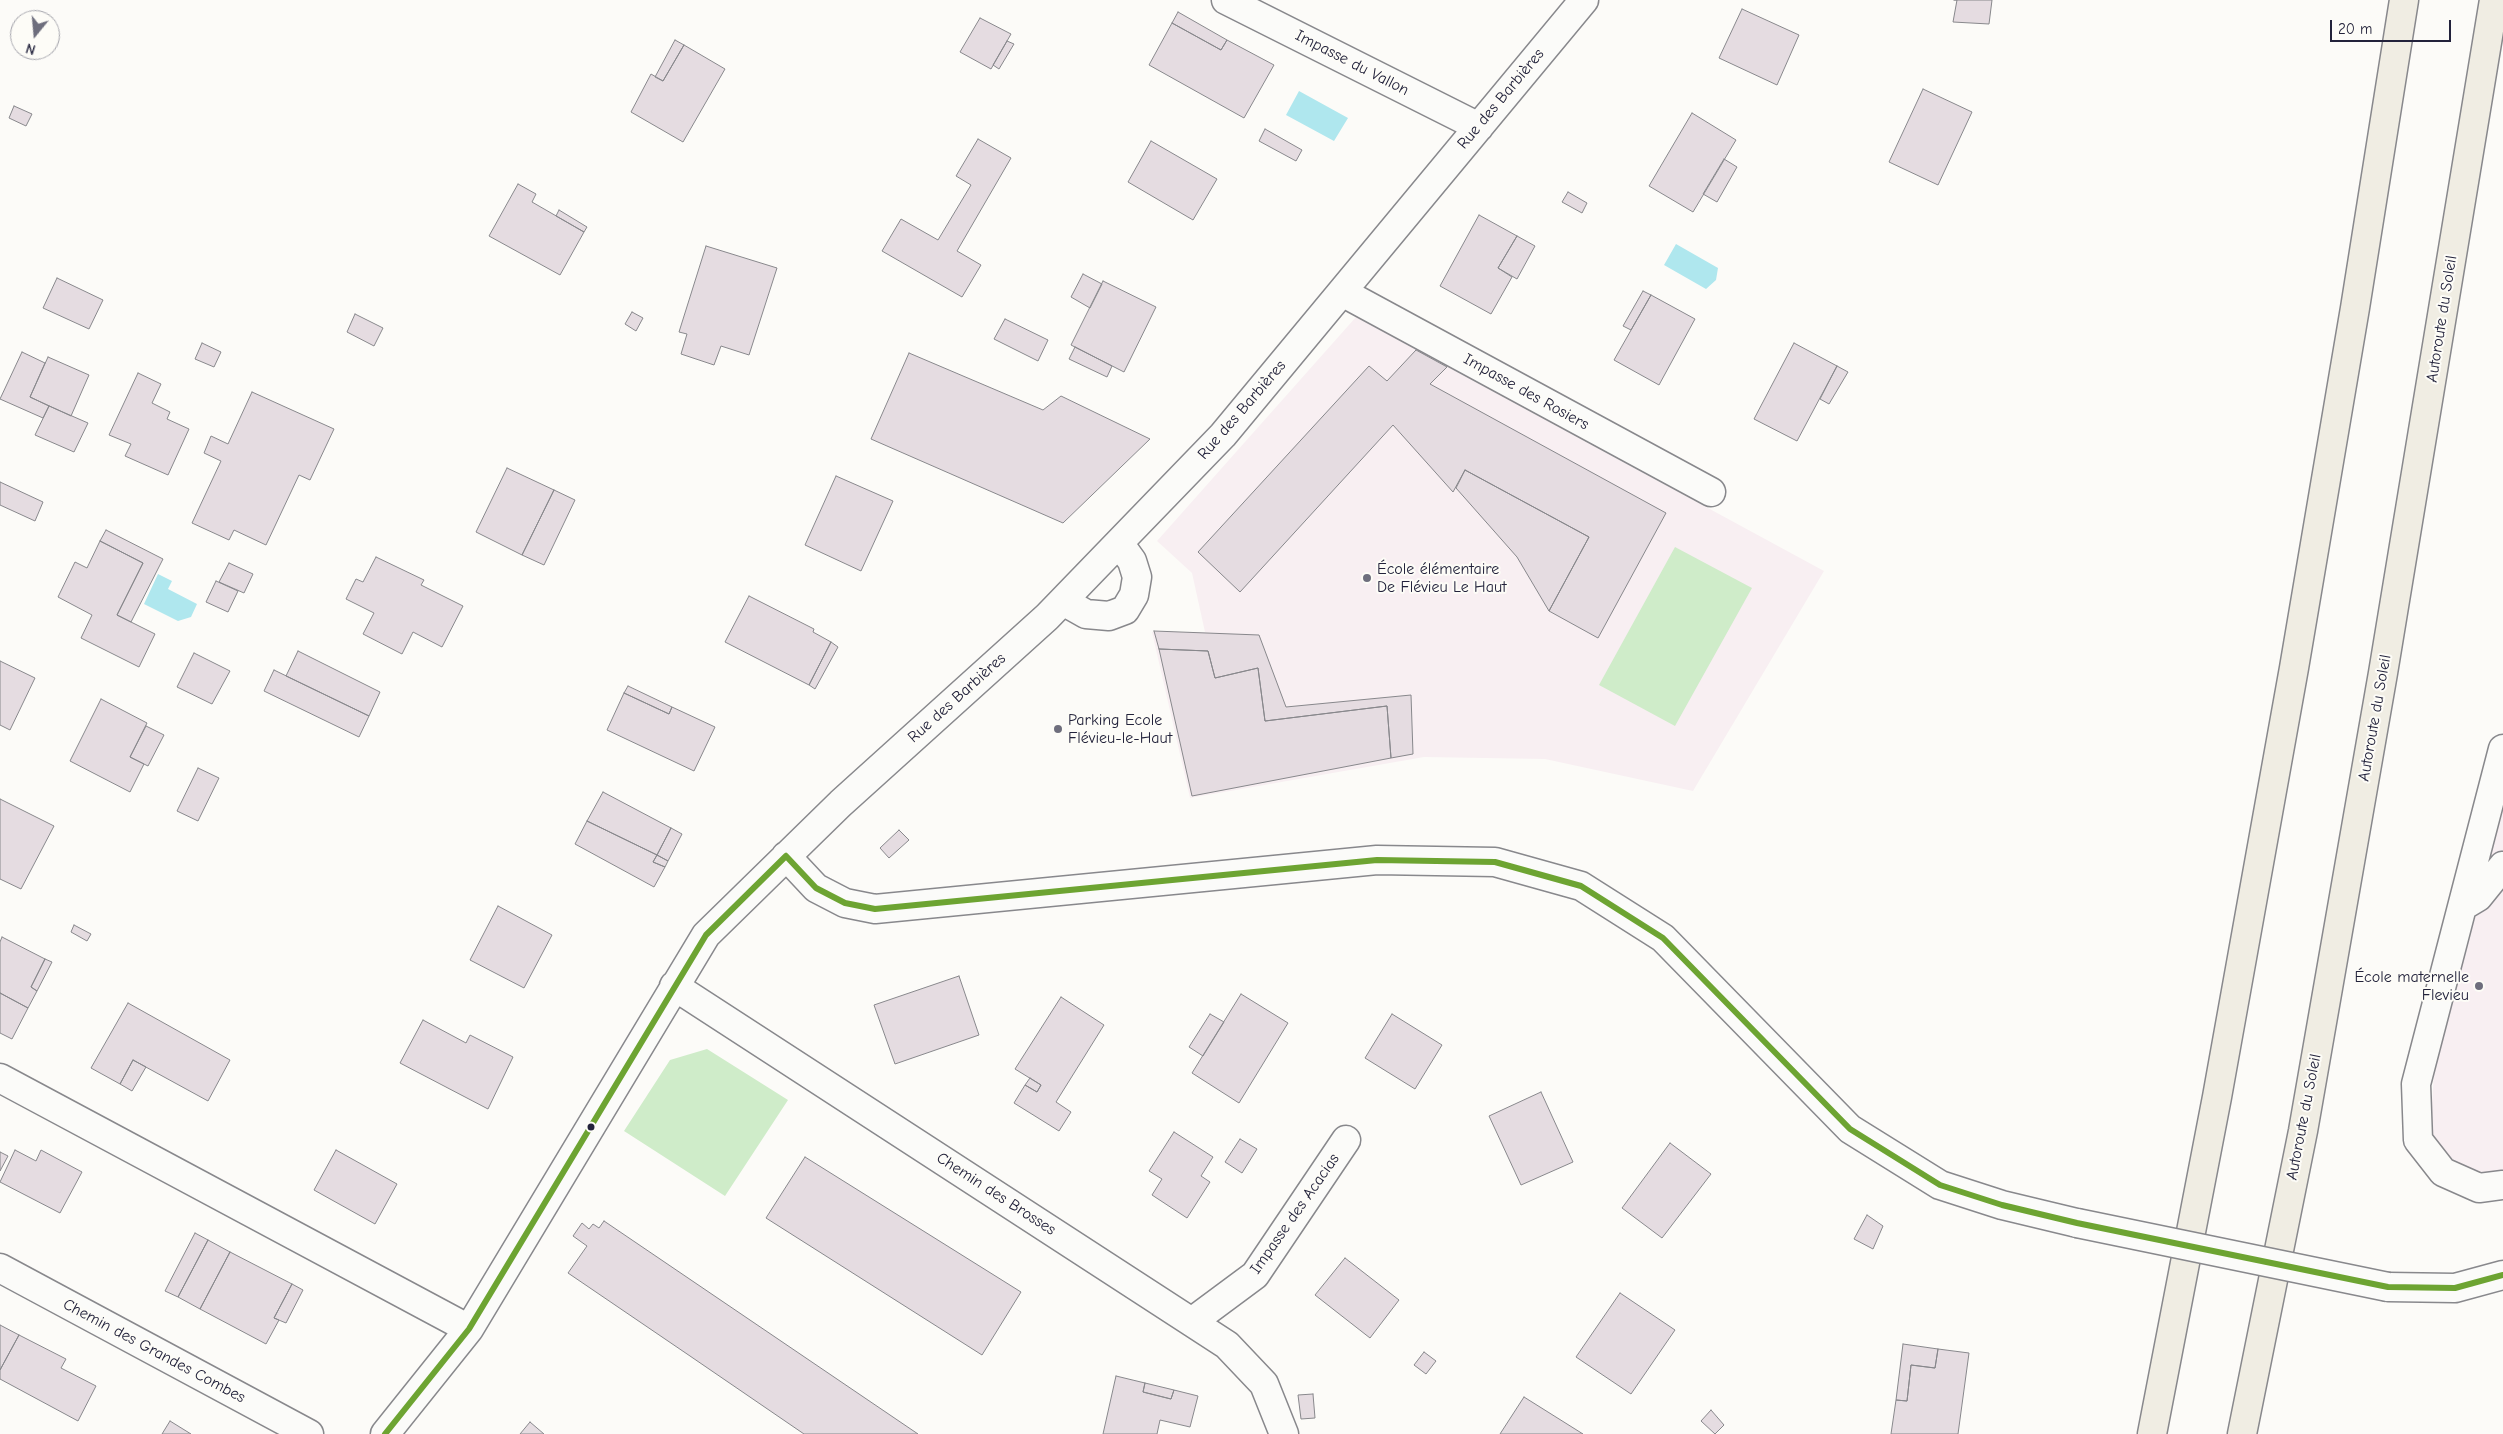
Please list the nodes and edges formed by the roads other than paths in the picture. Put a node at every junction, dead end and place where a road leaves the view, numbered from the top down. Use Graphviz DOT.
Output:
graph roads {
  1 [pos="1226,0"];
  2 [pos="1584,0"];
  3 [pos="2404,0"];
  4 [pos="2494,0"];
  5 [pos="1478,127"];
  6 [pos="1342,292"];
  7 [pos="1711,492"];
  8 [pos="1119,543"];
  9 [pos="1062,601"];
  10 [pos="2503,748"];
  11 [pos="786,856"];
  12 [pos="2503,866"];
  13 [pos="2463,906"];
  14 [pos="674,986"];
  15 [pos="0,1078"];
  16 [pos="1346,1140"];
  17 [pos="2503,1185"];
  18 [pos="0,1268"];
  19 [pos="2503,1275"];
  20 [pos="1193,1321"];
  21 [pos="469,1329"];
  22 [pos="308,1434"];
  23 [pos="385,1434"];
  24 [pos="1284,1434"];
  25 [pos="2152,1434"];
  26 [pos="2242,1434"];
  1 -- 5 [label="street, Impasse du Vallon"];
  2 -- 5 [label="street, Rue des Barbières"];
  3 -- 25 [label="highway"];
  4 -- 26 [label="highway, Autoroute du Soleil"];
  5 -- 6 [label="street, Rue des Barbières"];
  6 -- 7 [label="street, Impasse des Rosiers"];
  6 -- 8 [label="street, Rue des Barbières"];
  8 -- 9 [label="street, Rue des Barbières"];
  8 -- 9 [label="street"];
  9 -- 11 [label="street, Rue des Barbières"];
  10 -- 13 [label="street"];
  11 -- 14 [label="street, Rue des Barbières"];
  11 -- 19 [label="street, bridge"];
  12 -- 13 [label="street"];
  13 -- 17 [label="street"];
  14 -- 20 [label="street, Chemin des Brosses"];
  14 -- 21 [label="street, Rue des Barbières"];
  15 -- 21 [label="street"];
  16 -- 20 [label="street, Impasse des Acacias"];
  18 -- 22 [label="street, Chemin des Grandes Combes"];
  20 -- 24 [label="street, Chemin des Brosses"];
  21 -- 23 [label="street, Rue des Barbières"];
}
